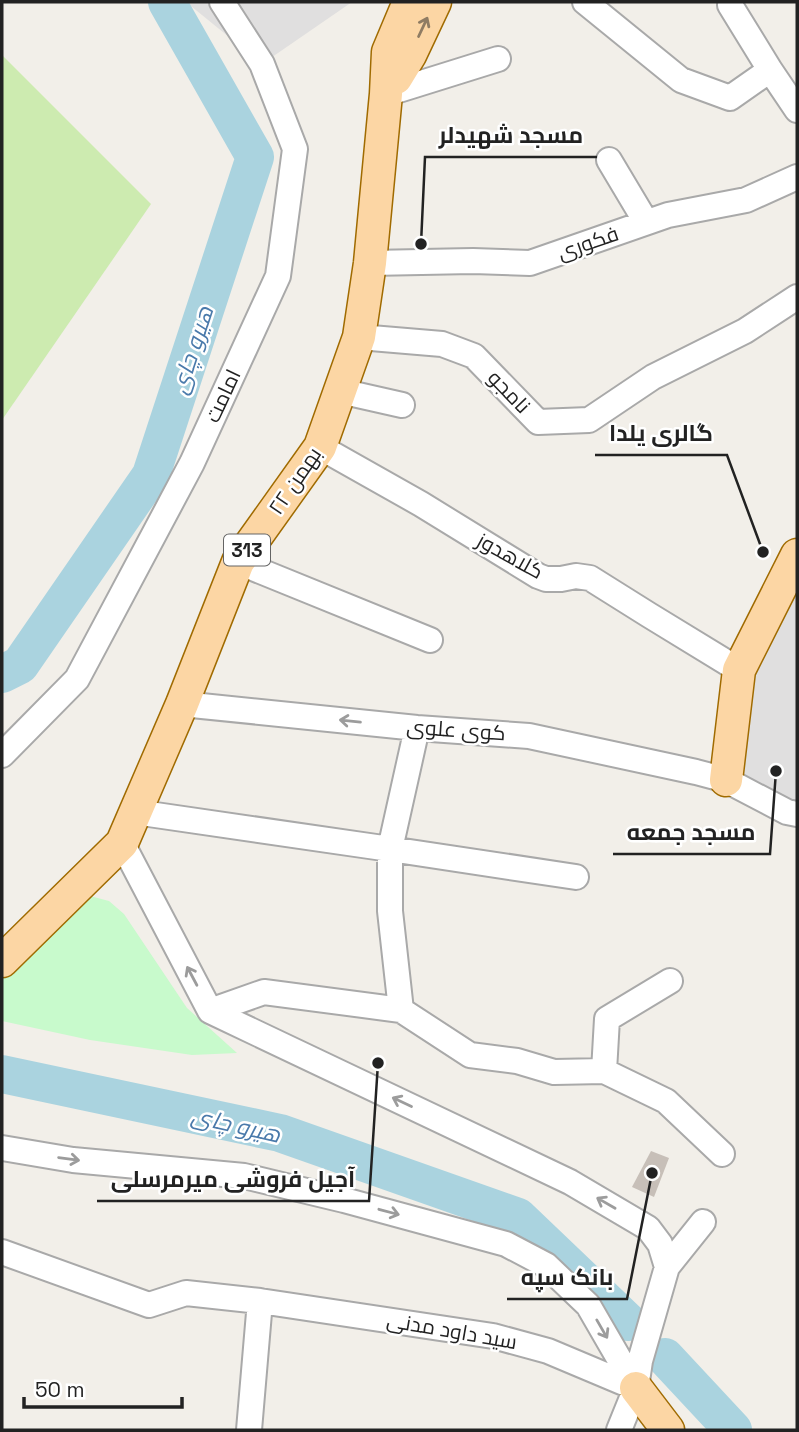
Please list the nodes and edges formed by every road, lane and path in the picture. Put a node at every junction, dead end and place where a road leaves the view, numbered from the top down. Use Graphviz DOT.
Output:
graph roads {
  1 [pos="222,2"];
  2 [pos="409,2"];
  3 [pos="435,2"];
  4 [pos="586,2"];
  5 [pos="730,5"];
  6 [pos="498,59"];
  7 [pos="770,70"];
  8 [pos="386,94"];
  9 [pos="797,110"];
  10 [pos="609,160"];
  11 [pos="797,177"];
  12 [pos="646,222"];
  13 [pos="370,263"];
  14 [pos="797,297"];
  15 [pos="359,337"];
  16 [pos="340,391"];
  17 [pos="402,405"];
  18 [pos="320,447"];
  19 [pos="797,555"];
  20 [pos="238,562"];
  21 [pos="430,640"];
  22 [pos="739,670"];
  23 [pos="182,704"];
  24 [pos="417,728"];
  25 [pos="2,755"];
  26 [pos="726,780"];
  27 [pos="135,812"];
  28 [pos="797,814"];
  29 [pos="122,843"];
  30 [pos="390,849"];
  31 [pos="576,877"];
  32 [pos="2,961"];
  33 [pos="670,981"];
  34 [pos="401,1010"];
  35 [pos="210,1011"];
  36 [pos="604,1071"];
  37 [pos="2,1148"];
  38 [pos="722,1154"];
  39 [pos="703,1222"];
  40 [pos="2,1252"];
  41 [pos="667,1267"];
  42 [pos="260,1301"];
  43 [pos="638,1374"];
  44 [pos="250,1430"];
  45 [pos="619,1430"];
  46 [pos="668,1430"];
  1 -- 25 [label="street, امامت"];
  2 -- 8 [label="main road, ۲۲ بهمن / 313"];
  8 -- 3 [label="main road, ۲۲ بهمن / 313, one-way"];
  4 -- 7 [label="street"];
  5 -- 7 [label="street"];
  6 -- 8 [label="street"];
  7 -- 9 [label="street"];
  8 -- 13 [label="main road, ۲۲ بهمن / 313"];
  10 -- 12 [label="street"];
  11 -- 12 [label="street, فکوری"];
  12 -- 13 [label="street, فکوری"];
  13 -- 15 [label="main road, ۲۲ بهمن / 313"];
  14 -- 15 [label="street, نامجو"];
  15 -- 16 [label="main road, ۲۲ بهمن / 313"];
  16 -- 17 [label="street"];
  16 -- 18 [label="main road, ۲۲ بهمن / 313"];
  18 -- 20 [label="main road, ۲۲ بهمن / 313"];
  18 -- 22 [label="street, کلاهدوز"];
  19 -- 22 [label="main road"];
  20 -- 21 [label="street"];
  20 -- 23 [label="main road, ۲۲ بهمن / 313"];
  22 -- 26 [label="main road"];
  24 -- 23 [label="street, کوی علوی, one-way"];
  23 -- 27 [label="main road, ۲۲ بهمن / 313"];
  24 -- 26 [label="street, کوی علوی"];
  24 -- 30 [label="street"];
  26 -- 28 [label="street, کوی علوی"];
  27 -- 29 [label="main road, ۲۲ بهمن / 313"];
  27 -- 30 [label="street"];
  29 -- 32 [label="main road, ۲۲ بهمن / 313"];
  35 -- 29 [label="street, one-way"];
  30 -- 31 [label="street"];
  30 -- 34 [label="street"];
  33 -- 36 [label="street"];
  34 -- 35 [label="street"];
  34 -- 36 [label="street"];
  41 -- 35 [label="street, one-way"];
  36 -- 38 [label="street"];
  37 -- 43 [label="street, one-way"];
  39 -- 41 [label="street"];
  40 -- 42 [label="street, سید داود مدنی"];
  41 -- 43 [label="street"];
  42 -- 43 [label="street, سید داود مدنی"];
  42 -- 44 [label="street"];
  43 -- 45 [label="street"];
  43 -- 46 [label="main road"];
}
